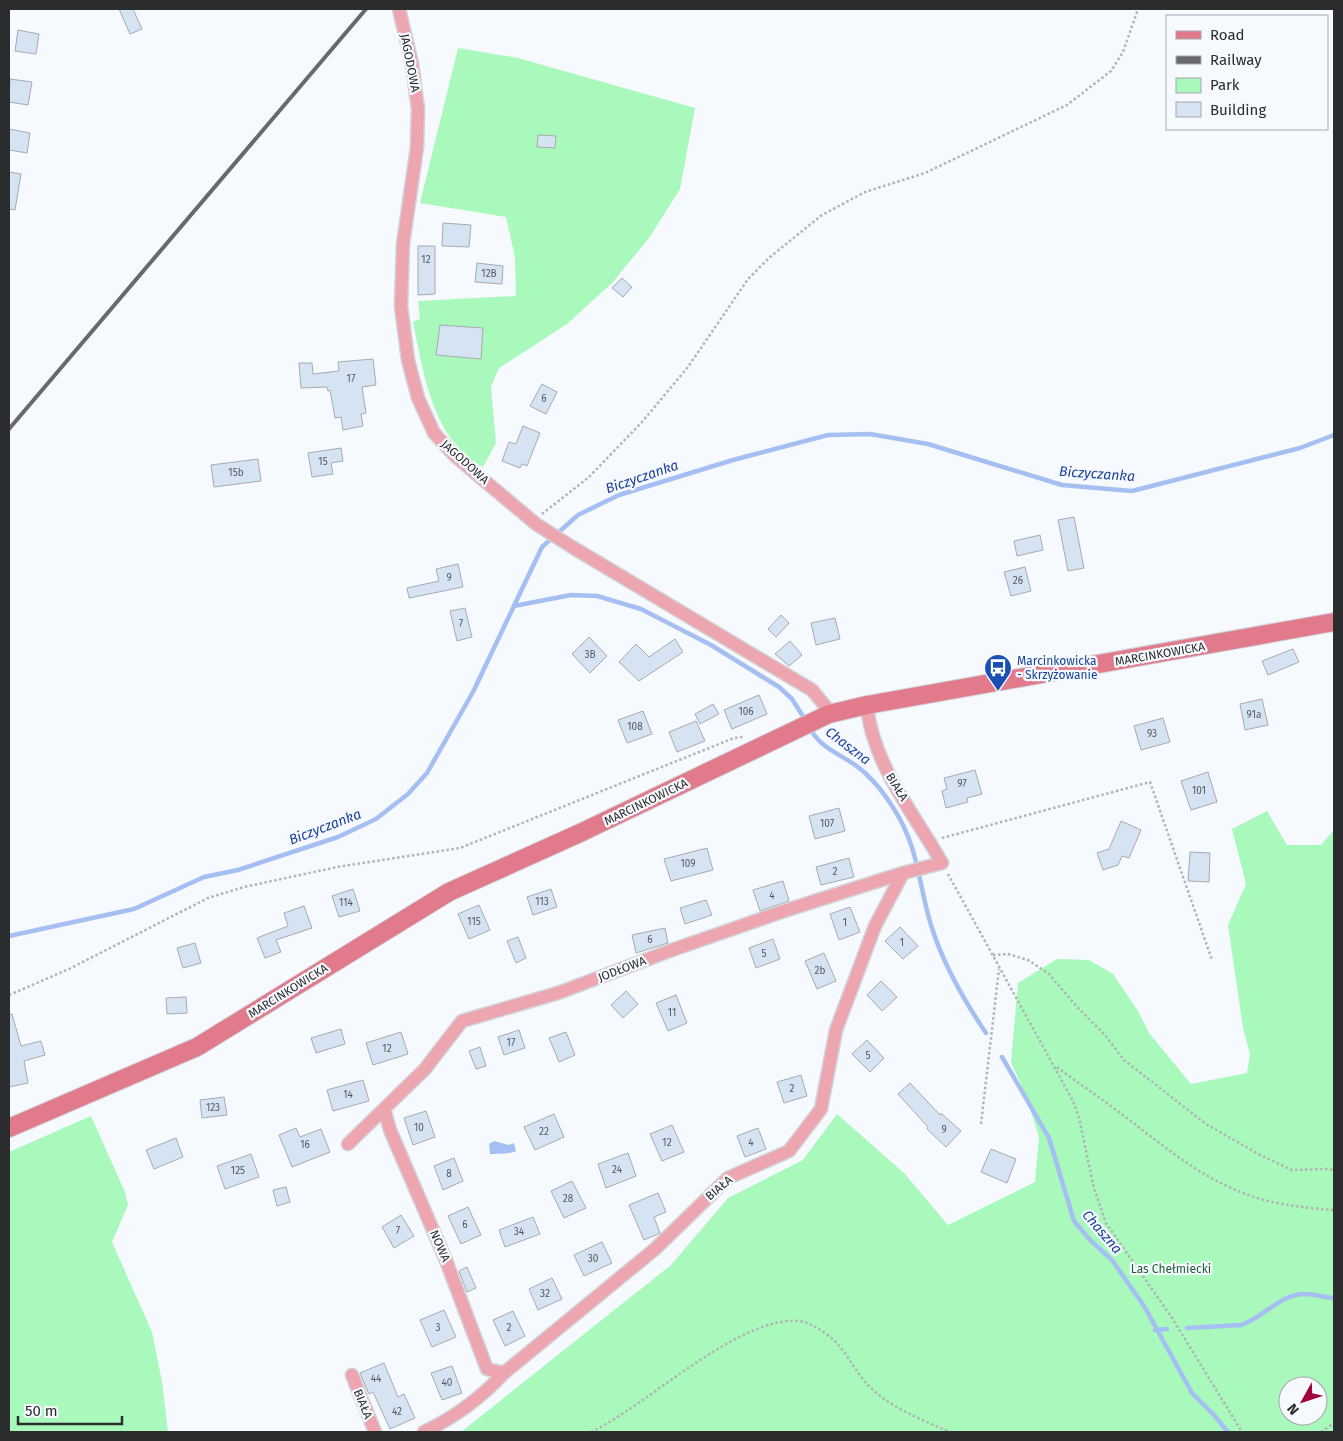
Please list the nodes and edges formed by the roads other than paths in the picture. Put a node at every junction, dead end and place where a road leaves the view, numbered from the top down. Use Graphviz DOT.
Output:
graph roads {
  1 [pos="399,9"];
  2 [pos="1334,622"];
  3 [pos="868,705"];
  4 [pos="823,717"];
  5 [pos="942,863"];
  6 [pos="908,871"];
  7 [pos="384,1108"];
  8 [pos="9,1128"];
  9 [pos="348,1144"];
  10 [pos="504,1373"];
  11 [pos="352,1375"];
  12 [pos="375,1432"];
  13 [pos="424,1432"];
  1 -- 4 [label="street, JAGODOWA"];
  2 -- 3 [label="street, MARCINKOWICKA"];
  3 -- 4 [label="street, MARCINKOWICKA"];
  3 -- 5 [label="street, BIAŁA"];
  4 -- 8 [label="street, MARCINKOWICKA"];
  5 -- 6 [label="street, JODŁOWA"];
  6 -- 7 [label="street, JODŁOWA"];
  6 -- 10 [label="street, BIAŁA"];
  7 -- 9 [label="street, JODŁOWA"];
  7 -- 10 [label="street, NOWA"];
  10 -- 13 [label="street, BIAŁA"];
  11 -- 12 [label="street, BIAŁA"];
}
